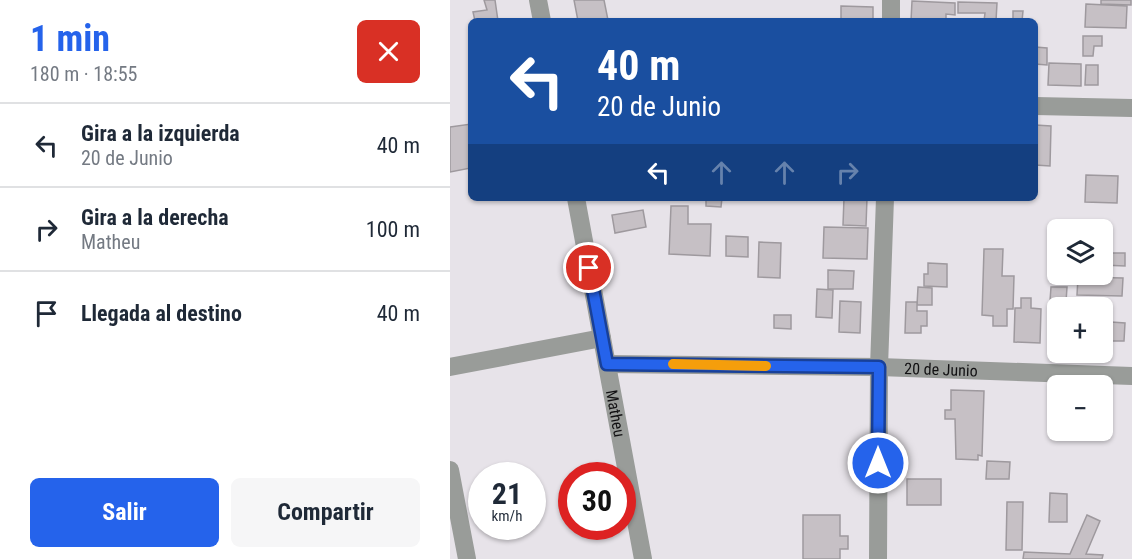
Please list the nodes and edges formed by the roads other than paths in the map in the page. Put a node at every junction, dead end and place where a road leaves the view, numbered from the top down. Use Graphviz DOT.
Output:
graph roads {
  1 [pos="538,0"];
  2 [pos="891,0"];
  3 [pos="542,18"];
  4 [pos="891,18"];
  5 [pos="1038,106"];
  6 [pos="1132,108"];
  7 [pos="577,201"];
  8 [pos="885,201"];
  9 [pos="602,338"];
  10 [pos="607,364"];
  11 [pos="450,367"];
  12 [pos="879,367"];
  13 [pos="1132,376"];
  14 [pos="450,470"];
  15 [pos="467,559"];
  16 [pos="643,559"];
  17 [pos="878,559"];
  1 -- 3 [label="street"];
  2 -- 4 [label="street"];
  5 -- 6 [label="street"];
  7 -- 9 [label="street, Matheu"];
  8 -- 12 [label="street"];
  9 -- 10 [label="street, Matheu"];
  9 -- 11 [label="street"];
  10 -- 12 [label="street, 20 de Junio"];
  10 -- 16 [label="street, Matheu"];
  12 -- 13 [label="street, 20 de Junio"];
  12 -- 17 [label="street"];
  14 -- 15 [label="street"];
}
